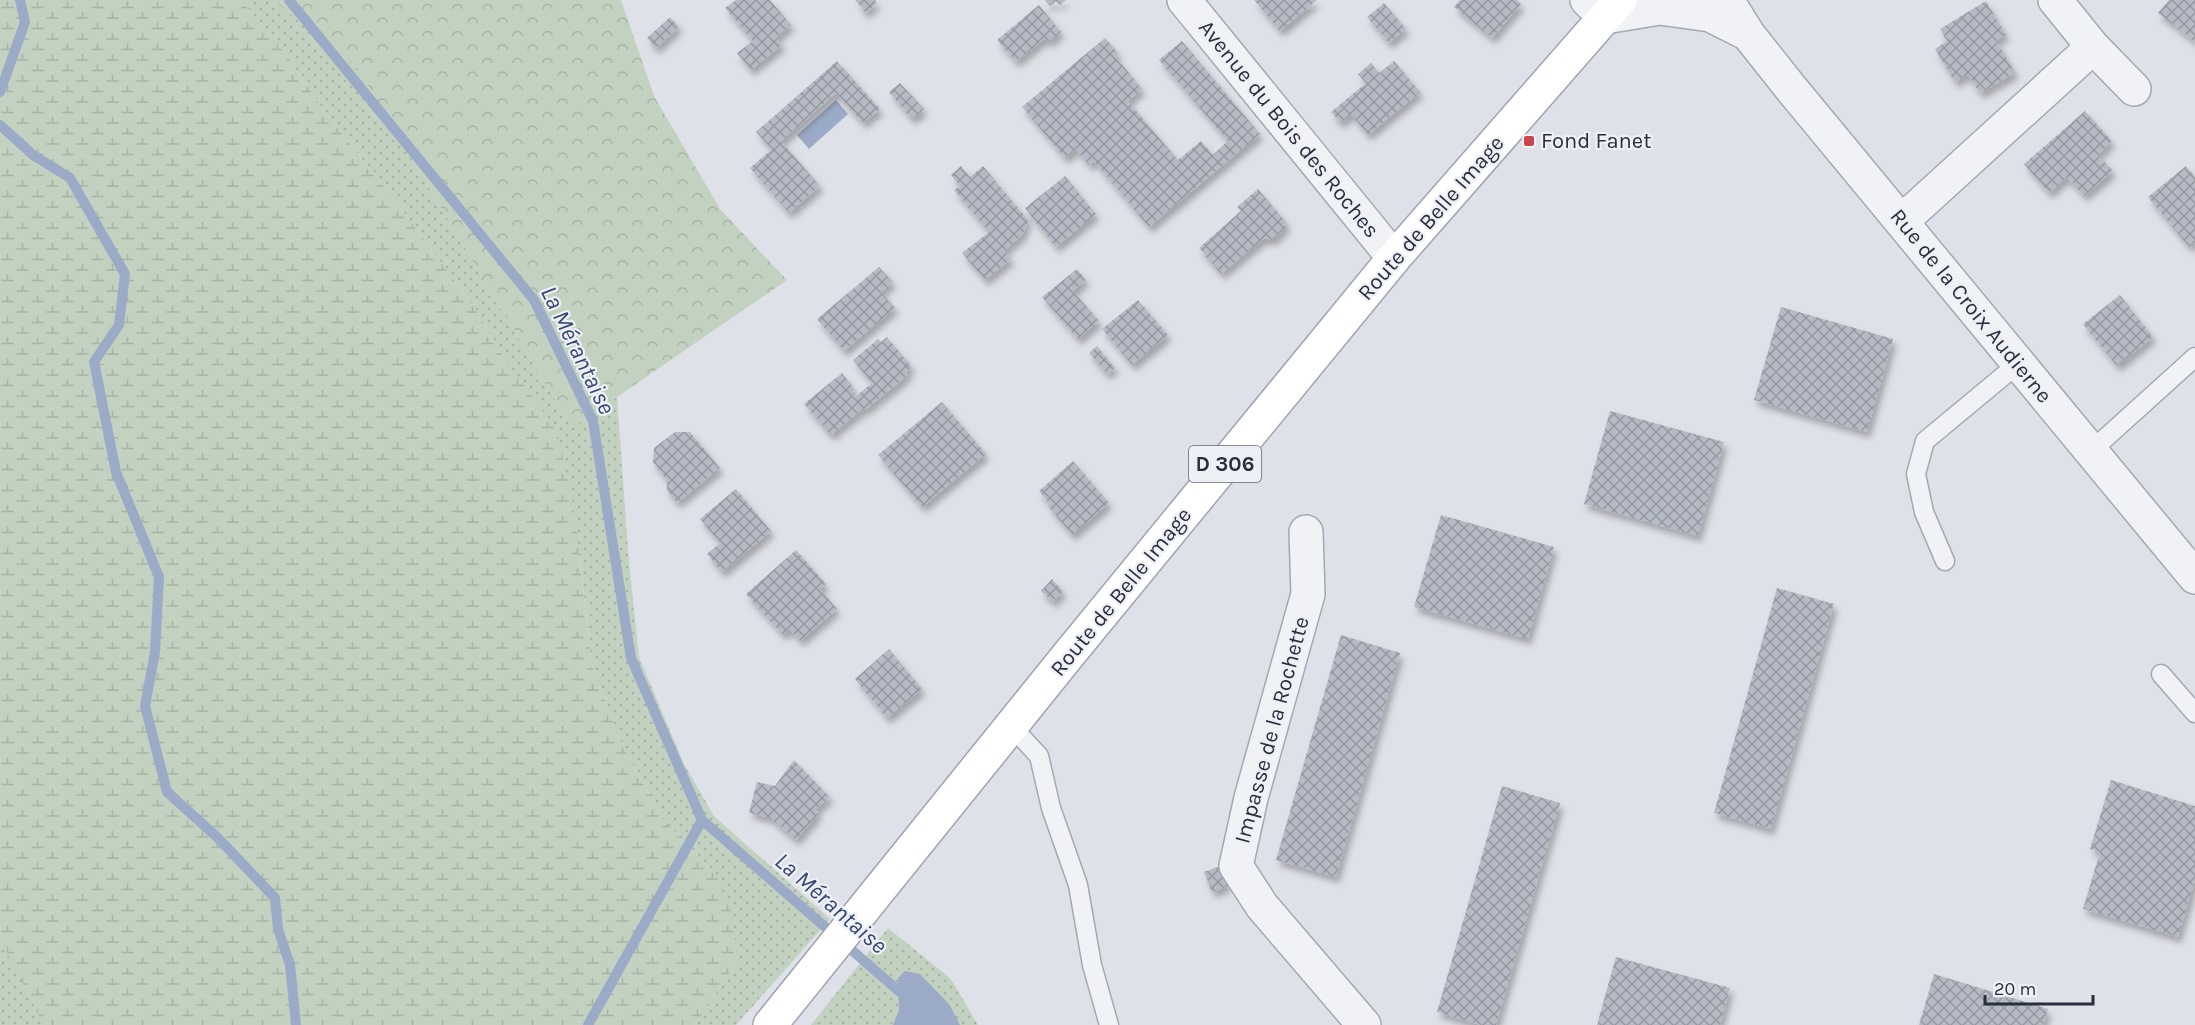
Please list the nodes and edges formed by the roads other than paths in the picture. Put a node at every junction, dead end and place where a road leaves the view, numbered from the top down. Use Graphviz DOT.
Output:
graph roads {
  1 [pos="1184,0"];
  2 [pos="1727,0"];
  3 [pos="2055,0"];
  4 [pos="1604,6"];
  5 [pos="1748,34"];
  6 [pos="2093,47"];
  7 [pos="2134,89"];
  8 [pos="1902,221"];
  9 [pos="1394,258"];
  10 [pos="2195,357"];
  11 [pos="2019,363"];
  12 [pos="2090,452"];
  13 [pos="1306,532"];
  14 [pos="1945,561"];
  15 [pos="2195,577"];
  16 [pos="2162,674"];
  17 [pos="2195,713"];
  18 [pos="1011,726"];
  19 [pos="770,1025"];
  20 [pos="1109,1025"];
  21 [pos="1364,1025"];
  1 -- 9 [label="street, Avenue du Bois des Roches"];
  2 -- 5 [label="street, Rue de la Croix Audierne"];
  3 -- 6 [label="street"];
  4 -- 5 [label="street, Rue de la Croix Audierne"];
  4 -- 9 [label="main road, Route de Belle Image / D 306"];
  5 -- 8 [label="street, Rue de la Croix Audierne"];
  6 -- 7 [label="street"];
  6 -- 8 [label="street"];
  8 -- 11 [label="street, Rue de la Croix Audierne"];
  9 -- 18 [label="main road, Route de Belle Image / D 306"];
  10 -- 12 [label="lane"];
  11 -- 12 [label="street, Rue de la Croix Audierne"];
  11 -- 14 [label="lane"];
  12 -- 15 [label="street, Rue de la Croix Audierne"];
  13 -- 21 [label="street, Impasse de la Rochette"];
  16 -- 17 [label="lane"];
  18 -- 19 [label="main road, Route de Belle Image / D 306"];
  18 -- 20 [label="lane"];
}
